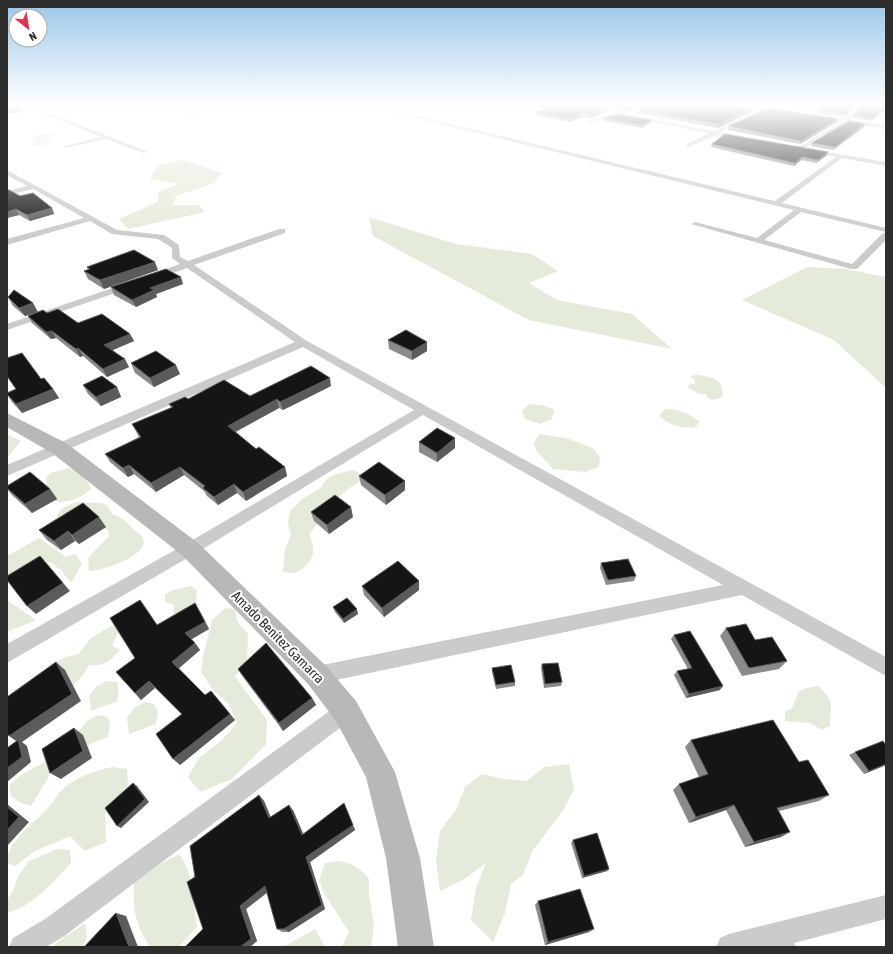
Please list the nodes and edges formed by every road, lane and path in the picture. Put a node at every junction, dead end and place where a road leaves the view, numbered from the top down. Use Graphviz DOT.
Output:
graph roads {
  1 [pos="139,150"];
  2 [pos="553,150"];
  3 [pos="809,150"];
  4 [pos="145,152"];
  5 [pos="841,156"];
  6 [pos="886,164"];
  7 [pos="7,172"];
  8 [pos="33,187"];
  9 [pos="7,193"];
  10 [pos="777,203"];
  11 [pos="800,209"];
  12 [pos="90,219"];
  13 [pos="696,224"];
  14 [pos="886,230"];
  15 [pos="282,231"];
  16 [pos="886,235"];
  17 [pos="758,241"];
  18 [pos="7,242"];
  19 [pos="188,265"];
  20 [pos="7,327"];
  21 [pos="303,343"];
  22 [pos="424,410"];
  23 [pos="7,419"];
  24 [pos="59,448"];
  25 [pos="7,471"];
  26 [pos="190,549"];
  27 [pos="743,588"];
  28 [pos="7,654"];
  29 [pos="886,668"];
  30 [pos="317,675"];
  31 [pos="346,711"];
  32 [pos="886,907"];
  33 [pos="780,941"];
  34 [pos="22,947"];
  35 [pos="416,947"];
  36 [pos="730,947"];
  1 -- 4 [label="street"];
  2 -- 10 [label="street"];
  3 -- 5 [label="street"];
  5 -- 6 [label="street"];
  5 -- 10 [label="street"];
  7 -- 8 [label="street"];
  8 -- 9 [label="street"];
  8 -- 12 [label="street"];
  10 -- 11 [label="street"];
  11 -- 14 [label="street"];
  11 -- 17 [label="street"];
  12 -- 18 [label="street"];
  12 -- 19 [label="street"];
  13 -- 17 [label="street"];
  15 -- 19 [label="street"];
  16 -- 17 [label="street"];
  19 -- 20 [label="street"];
  19 -- 21 [label="street"];
  21 -- 22 [label="street"];
  21 -- 24 [label="street"];
  22 -- 26 [label="street"];
  22 -- 27 [label="street"];
  23 -- 24 [label="main road, Amado Benítez Gamarra"];
  24 -- 25 [label="street"];
  24 -- 26 [label="main road, Amado Benítez Gamarra"];
  26 -- 28 [label="street"];
  26 -- 30 [label="main road, Amado Benítez Gamarra"];
  27 -- 29 [label="street"];
  27 -- 30 [label="street"];
  30 -- 31 [label="main road, Amado Benítez Gamarra"];
  31 -- 34 [label="street"];
  31 -- 35 [label="main road, Amado Benítez Gamarra"];
  32 -- 33 [label="street"];
  33 -- 36 [label="street"];
}
